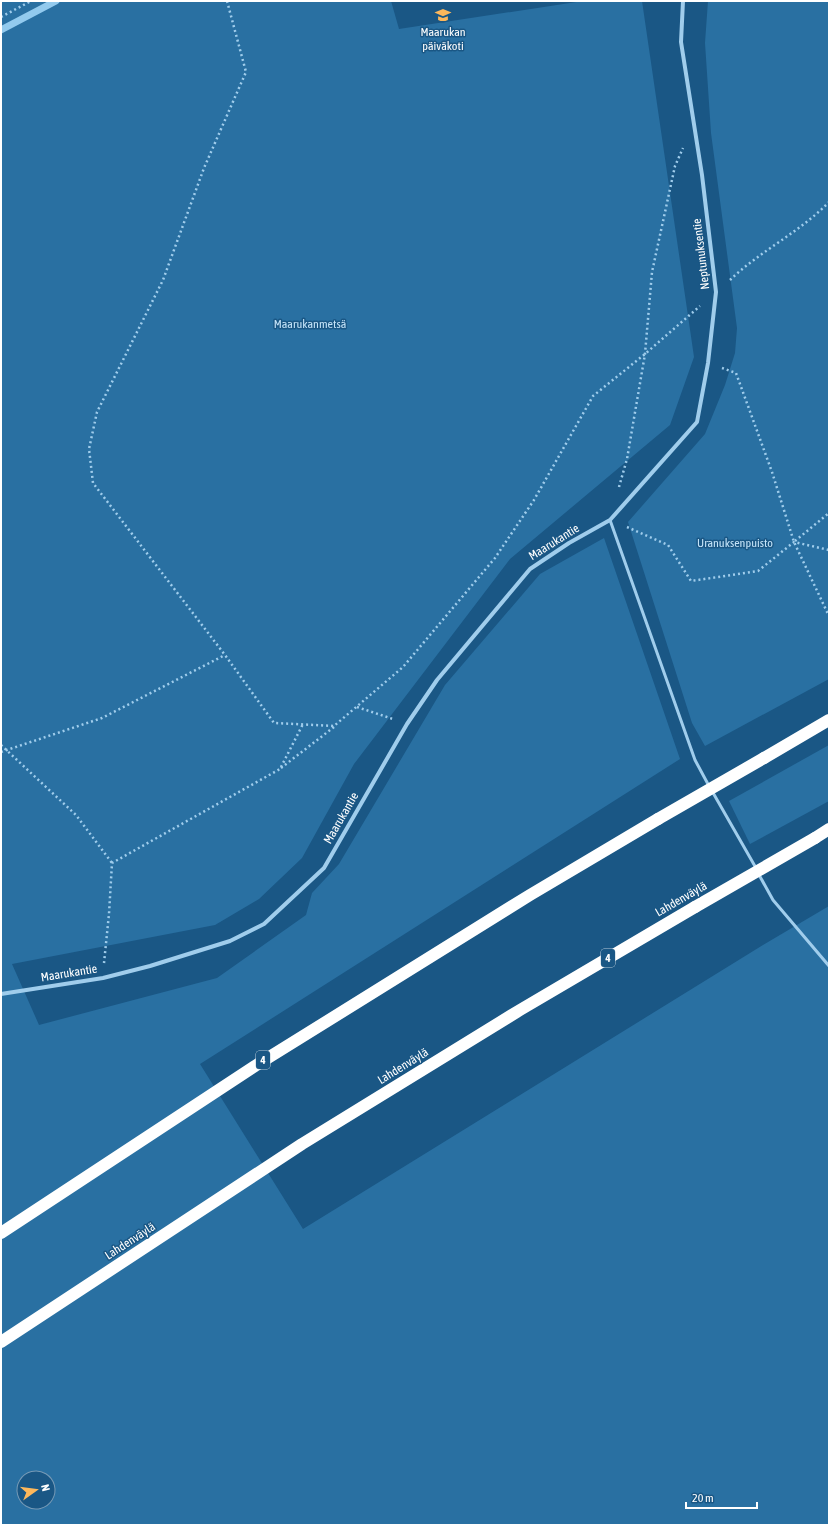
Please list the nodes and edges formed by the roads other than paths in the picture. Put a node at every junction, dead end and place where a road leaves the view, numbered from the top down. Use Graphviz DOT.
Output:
graph roads {
  1 [pos="683,1"];
  2 [pos="610,520"];
  3 [pos="829,720"];
  4 [pos="829,829"];
  5 [pos="829,966"];
  6 [pos="1,994"];
  7 [pos="1,1233"];
  8 [pos="1,1342"];
  1 -- 2 [label="street, Neptunuksentie"];
  2 -- 5 [label="lane"];
  2 -- 6 [label="street, Maarukantie"];
  3 -- 7 [label="highway, 4, bridge"];
  4 -- 8 [label="highway, Lahdenväylä / 4, bridge"];
}
